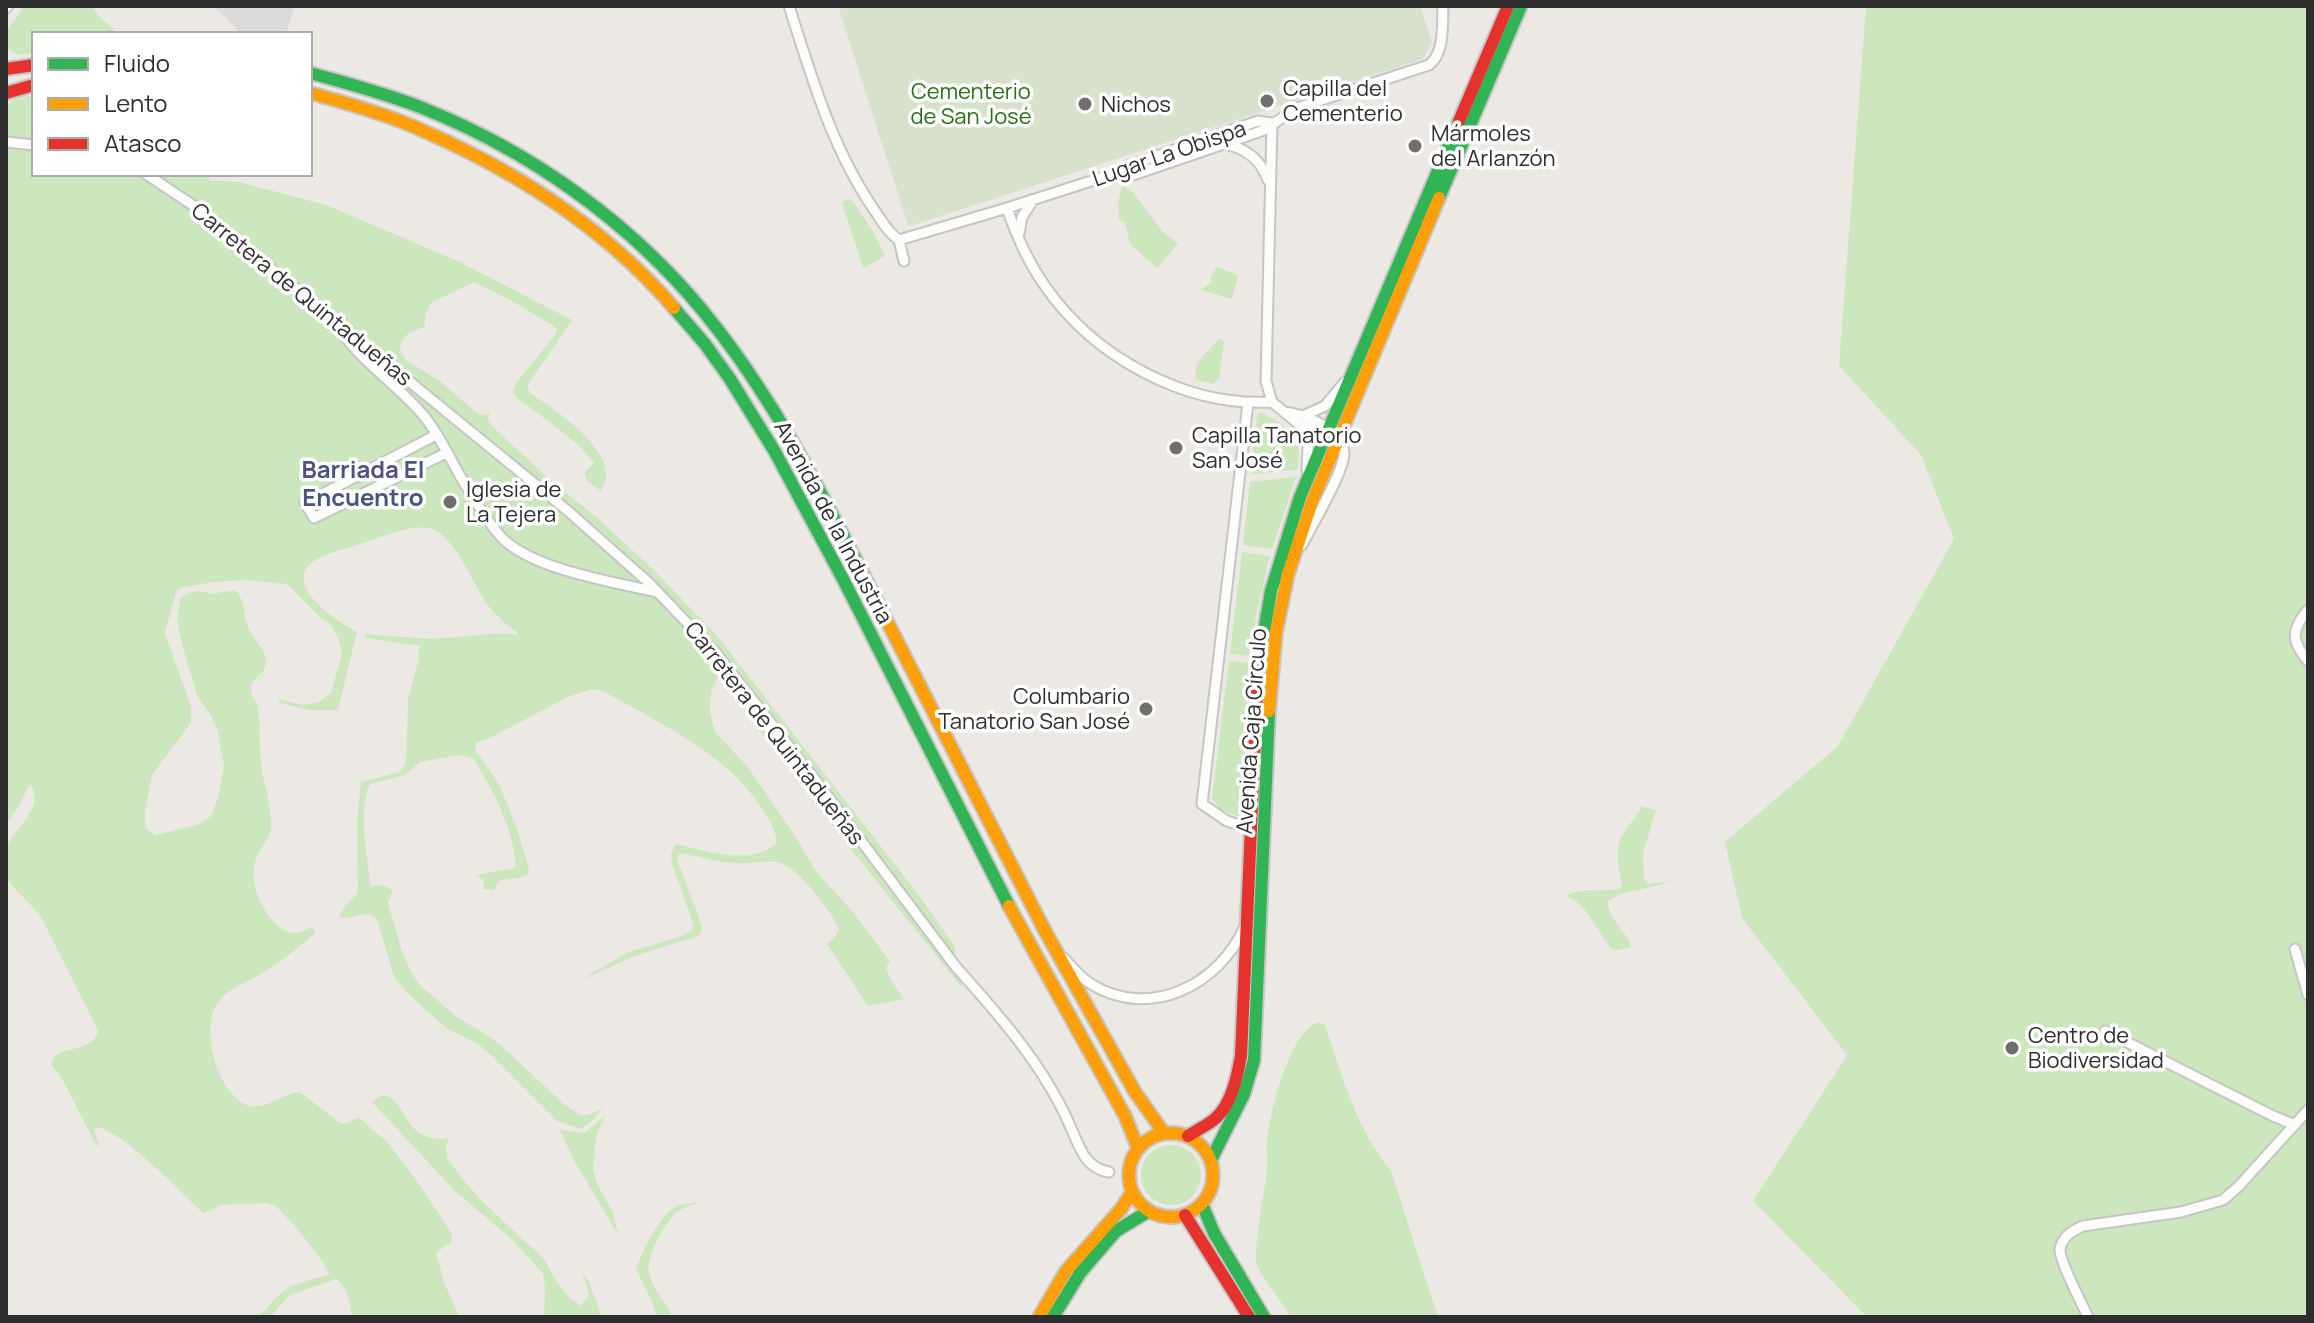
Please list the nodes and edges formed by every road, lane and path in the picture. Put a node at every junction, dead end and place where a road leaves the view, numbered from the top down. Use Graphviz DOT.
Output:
graph roads {
  1 [pos="789,6"];
  2 [pos="1443,6"];
  3 [pos="1508,6"];
  4 [pos="1521,6"];
  5 [pos="32,65"];
  6 [pos="9,67"];
  7 [pos="312,73"];
  8 [pos="32,86"];
  9 [pos="6,93"];
  10 [pos="312,94"];
  11 [pos="1272,123"];
  12 [pos="6,142"];
  13 [pos="1223,144"];
  14 [pos="32,145"];
  15 [pos="1113,174"];
  16 [pos="149,176"];
  17 [pos="1270,187"];
  18 [pos="1033,200"];
  19 [pos="1007,208"];
  20 [pos="1018,237"];
  21 [pos="899,240"];
  22 [pos="904,261"];
  23 [pos="334,318"];
  24 [pos="1351,373"];
  25 [pos="1272,402"];
  26 [pos="1248,403"];
  27 [pos="1302,420"];
  28 [pos="1328,430"];
  29 [pos="1340,434"];
  30 [pos="436,435"];
  31 [pos="446,453"];
  32 [pos="1293,515"];
  33 [pos="657,592"];
  34 [pos="2308,610"];
  35 [pos="2308,661"];
  36 [pos="1251,829"];
  37 [pos="1015,875"];
  38 [pos="1247,919"];
  39 [pos="2295,949"];
  40 [pos="2308,995"];
  41 [pos="2105,1031"];
  42 [pos="2308,1110"];
  43 [pos="2289,1126"];
  44 [pos="1164,1133"];
  45 [pos="1188,1136"];
  46 [pos="1138,1148"];
  47 [pos="1211,1160"];
  48 [pos="1109,1172"];
  49 [pos="1132,1192"];
  50 [pos="1202,1204"];
  51 [pos="1149,1211"];
  52 [pos="1185,1215"];
  53 [pos="1039,1317"];
  54 [pos="1053,1317"];
  55 [pos="1249,1317"];
  56 [pos="1264,1317"];
  57 [pos="2088,1317"];
  1 -- 21 [label="street"];
  2 -- 11 [label="street, Lugar La Obispa"];
  3 -- 24 [label="main road, Avenida Caja Círculo"];
  4 -- 29 [label="main road, Avenida Caja Círculo"];
  5 -- 6 [label="main road"];
  7 -- 37 [label="main road, Avenida de la Industria"];
  8 -- 9 [label="main road"];
  10 -- 46 [label="main road, Avenida de la Industria"];
  11 -- 13 [label="street"];
  11 -- 15 [label="street, Lugar La Obispa"];
  11 -- 17 [label="street"];
  12 -- 14 [label="street"];
  13 -- 15 [label="street"];
  13 -- 17 [label="street"];
  15 -- 18 [label="street, Lugar La Obispa"];
  16 -- 23 [label="street, Carretera de Quintadueñas"];
  17 -- 25 [label="street"];
  18 -- 19 [label="street, Lugar La Obispa"];
  18 -- 20 [label="street"];
  19 -- 20 [label="street"];
  19 -- 21 [label="street, Lugar La Obispa"];
  20 -- 26 [label="street"];
  21 -- 22 [label="street"];
  23 -- 30 [label="street"];
  23 -- 33 [label="street, Carretera de Quintadueñas"];
  24 -- 27 [label="street"];
  24 -- 28 [label="main road, Avenida Caja Círculo"];
  25 -- 26 [label="street"];
  25 -- 27 [label="street"];
  26 -- 36 [label="street"];
  27 -- 28 [label="street"];
  27 -- 32 [label="street"];
  28 -- 29 [label="street"];
  28 -- 32 [label="main road, Avenida Caja Círculo"];
  29 -- 47 [label="main road, Avenida Caja Círculo"];
  30 -- 31 [label="street"];
  30 -- 31 [label="street"];
  31 -- 33 [label="street"];
  32 -- 36 [label="main road, Avenida Caja Círculo"];
  33 -- 48 [label="street, Carretera de Quintadueñas"];
  34 -- 35 [label="street"];
  36 -- 38 [label="main road, Avenida Caja Círculo"];
  37 -- 38 [label="street, Avenida de la Industria"];
  37 -- 44 [label="main road, Avenida de la Industria"];
  38 -- 45 [label="main road, Avenida Caja Círculo"];
  39 -- 40 [label="street"];
  41 -- 43 [label="street"];
  42 -- 43 [label="street"];
  43 -- 57 [label="street"];
  44 -- 45 [label="main road"];
  44 -- 46 [label="main road"];
  45 -- 47 [label="main road"];
  46 -- 49 [label="main road"];
  47 -- 50 [label="main road"];
  49 -- 51 [label="main road"];
  49 -- 53 [label="main road"];
  50 -- 52 [label="main road"];
  50 -- 56 [label="main road"];
  51 -- 52 [label="main road"];
  51 -- 54 [label="main road"];
  52 -- 55 [label="main road"];
}
